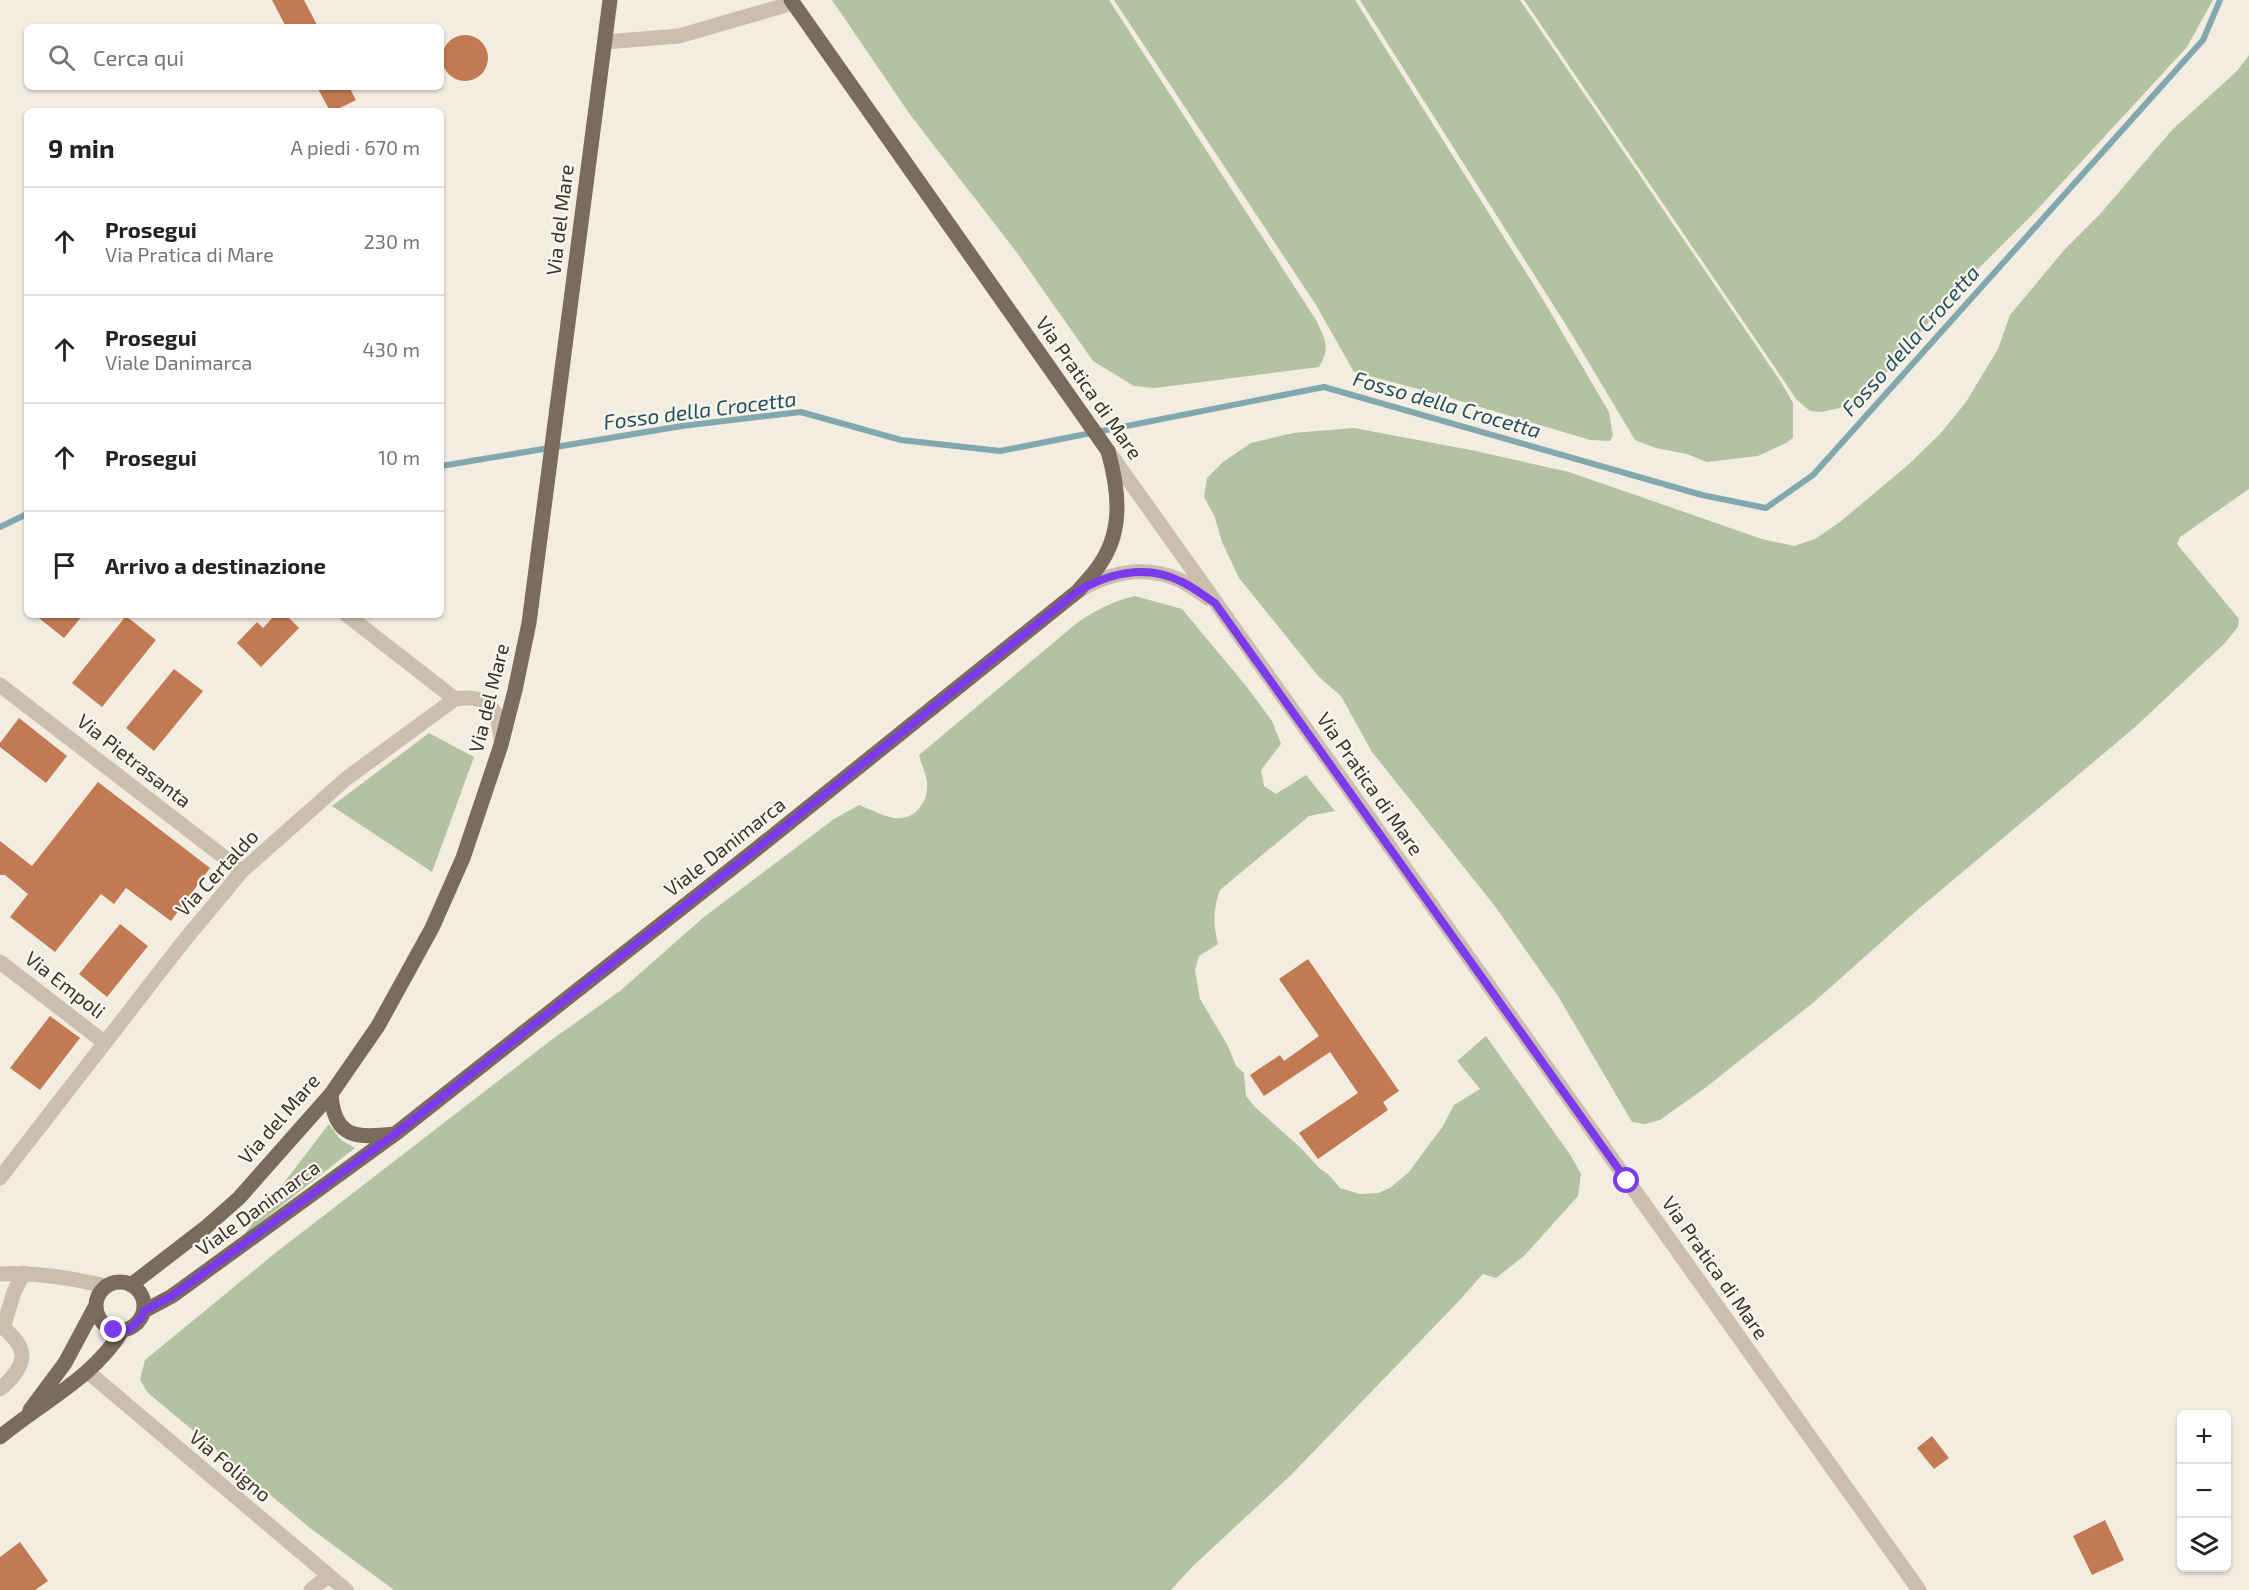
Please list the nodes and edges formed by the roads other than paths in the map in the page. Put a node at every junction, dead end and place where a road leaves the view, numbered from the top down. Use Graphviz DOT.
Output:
graph roads {
  1 [pos="610,0"];
  2 [pos="792,2"];
  3 [pos="605,42"];
  4 [pos="1108,451"];
  5 [pos="1078,591"];
  6 [pos="1215,603"];
  7 [pos="351,618"];
  8 [pos="0,685"];
  9 [pos="455,699"];
  10 [pos="501,745"];
  11 [pos="242,871"];
  12 [pos="0,962"];
  13 [pos="104,1042"];
  14 [pos="331,1094"];
  15 [pos="395,1134"];
  16 [pos="0,1178"];
  17 [pos="24,1273"];
  18 [pos="0,1274"];
  19 [pos="131,1285"];
  20 [pos="106,1286"];
  21 [pos="95,1307"];
  22 [pos="144,1311"];
  23 [pos="2,1326"];
  24 [pos="122,1331"];
  25 [pos="88,1372"];
  26 [pos="5,1385"];
  27 [pos="25,1417"];
  28 [pos="0,1437"];
  29 [pos="328,1576"];
  30 [pos="311,1590"];
  31 [pos="346,1590"];
  32 [pos="1918,1590"];
  1 -- 3 [label="main road, Via del Mare"];
  2 -- 3 [label="street"];
  2 -- 4 [label="main road, Via Pratica di Mare"];
  3 -- 10 [label="main road, Via del Mare"];
  4 -- 5 [label="main road, Viale Danimarca"];
  4 -- 6 [label="street, Via Pratica di Mare"];
  5 -- 6 [label="street, Viale Danimarca"];
  5 -- 15 [label="main road, Viale Danimarca"];
  6 -- 32 [label="street, Via Pratica di Mare"];
  7 -- 9 [label="street"];
  8 -- 11 [label="street, Via Pietrasanta"];
  9 -- 10 [label="street"];
  9 -- 11 [label="street, Via Certaldo"];
  10 -- 14 [label="main road, Via del Mare"];
  11 -- 13 [label="street, Via Certaldo"];
  12 -- 13 [label="street, Via Empoli"];
  13 -- 16 [label="street, Via Certaldo"];
  14 -- 15 [label="main road"];
  14 -- 19 [label="main road, Via del Mare"];
  15 -- 22 [label="main road, Viale Danimarca"];
  17 -- 18 [label="street"];
  17 -- 20 [label="street"];
  17 -- 23 [label="street"];
  19 -- 20 [label="main road"];
  19 -- 22 [label="main road"];
  20 -- 21 [label="main road"];
  21 -- 24 [label="main road"];
  21 -- 27 [label="main road"];
  22 -- 24 [label="main road"];
  23 -- 26 [label="street"];
  24 -- 25 [label="main road"];
  25 -- 27 [label="main road"];
  25 -- 29 [label="street, Via Foligno"];
  27 -- 28 [label="main road"];
  29 -- 30 [label="street"];
  29 -- 31 [label="street, Via Foligno"];
}
